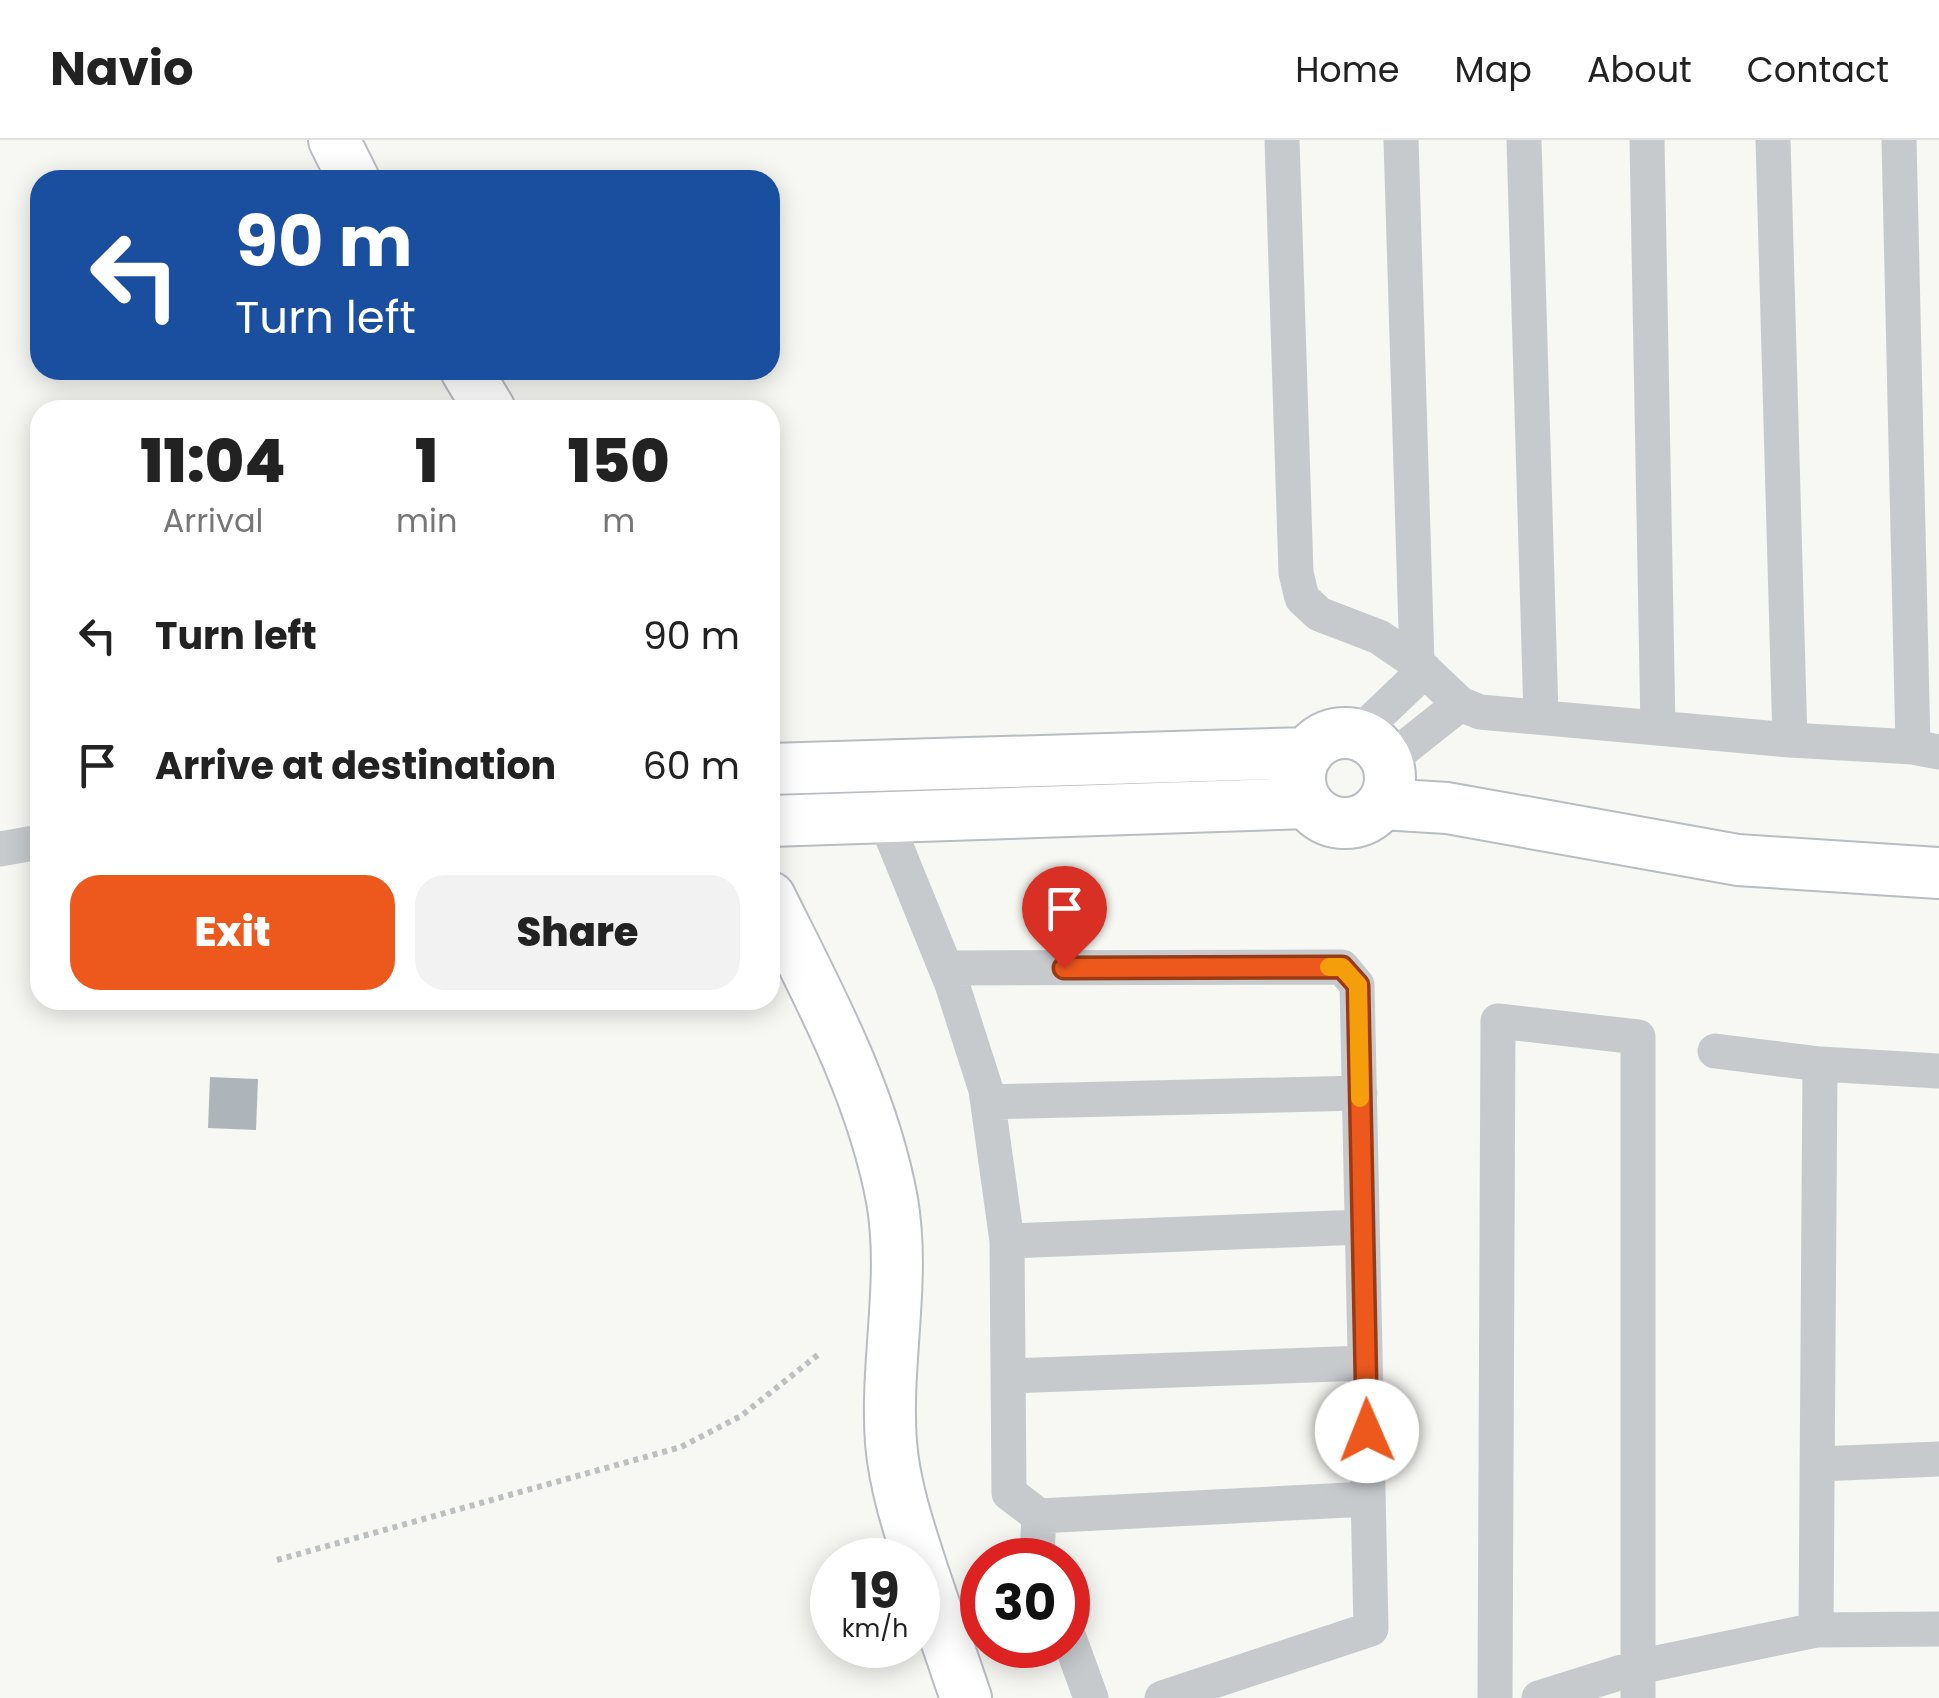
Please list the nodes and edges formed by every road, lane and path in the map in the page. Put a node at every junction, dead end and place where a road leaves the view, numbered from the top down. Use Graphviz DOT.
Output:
graph roads {
  1 [pos="334,140"];
  2 [pos="1282,140"];
  3 [pos="1401,140"];
  4 [pos="1524,140"];
  5 [pos="1647,140"];
  6 [pos="1774,140"];
  7 [pos="1899,140"];
  8 [pos="349,170"];
  9 [pos="1421,666"];
  10 [pos="1460,704"];
  11 [pos="1541,716"];
  12 [pos="1658,728"];
  13 [pos="1790,740"];
  14 [pos="1926,750"];
  15 [pos="1308,753"];
  16 [pos="780,768"];
  17 [pos="1379,770"];
  18 [pos="1308,803"];
  19 [pos="884,817"];
  20 [pos="780,821"];
  21 [pos="30,844"];
  22 [pos="0,848"];
  23 [pos="1939,873"];
  24 [pos="780,917"];
  25 [pos="946,968"];
  26 [pos="1715,1051"];
  27 [pos="1820,1064"];
  28 [pos="1939,1071"];
  29 [pos="1360,1093"];
  30 [pos="988,1102"];
  31 [pos="1362,1227"];
  32 [pos="1007,1242"];
  33 [pos="819,1354"];
  34 [pos="1366,1362"];
  35 [pos="1008,1376"];
  36 [pos="1939,1460"];
  37 [pos="1818,1464"];
  38 [pos="1368,1499"];
  39 [pos="1039,1516"];
  40 [pos="1038,1538"];
  41 [pos="277,1560"];
  42 [pos="1939,1629"];
  43 [pos="1816,1630"];
  44 [pos="1080,1668"];
  45 [pos="1638,1682"];
  46 [pos="966,1698"];
  47 [pos="1091,1698"];
  48 [pos="1162,1698"];
  49 [pos="1494,1698"];
  50 [pos="1539,1698"];
  1 -- 8 [label="street"];
  2 -- 9 [label="street"];
  3 -- 9 [label="street"];
  4 -- 11 [label="street"];
  5 -- 12 [label="street"];
  6 -- 13 [label="street"];
  7 -- 14 [label="street"];
  9 -- 10 [label="street"];
  9 -- 17 [label="street"];
  10 -- 11 [label="street"];
  10 -- 17 [label="street"];
  11 -- 12 [label="street"];
  12 -- 13 [label="street"];
  13 -- 14 [label="street"];
  15 -- 16 [label="street"];
  15 -- 17 [label="street"];
  15 -- 18 [label="street"];
  17 -- 18 [label="street"];
  17 -- 23 [label="street"];
  18 -- 19 [label="street"];
  19 -- 20 [label="street"];
  19 -- 25 [label="street"];
  21 -- 22 [label="street"];
  24 -- 46 [label="street"];
  25 -- 29 [label="street"];
  25 -- 30 [label="street"];
  26 -- 27 [label="street"];
  27 -- 28 [label="street"];
  27 -- 37 [label="street"];
  29 -- 30 [label="street"];
  29 -- 31 [label="street"];
  30 -- 32 [label="street"];
  31 -- 32 [label="street"];
  31 -- 34 [label="street"];
  32 -- 35 [label="street"];
  33 -- 41 [label="path"];
  34 -- 35 [label="street"];
  34 -- 38 [label="street"];
  35 -- 39 [label="street"];
  36 -- 37 [label="street"];
  37 -- 43 [label="street"];
  38 -- 39 [label="street"];
  38 -- 48 [label="street"];
  39 -- 40 [label="street"];
  42 -- 43 [label="street"];
  43 -- 45 [label="street"];
  44 -- 47 [label="street"];
  45 -- 49 [label="street"];
  45 -- 50 [label="street"];
}
